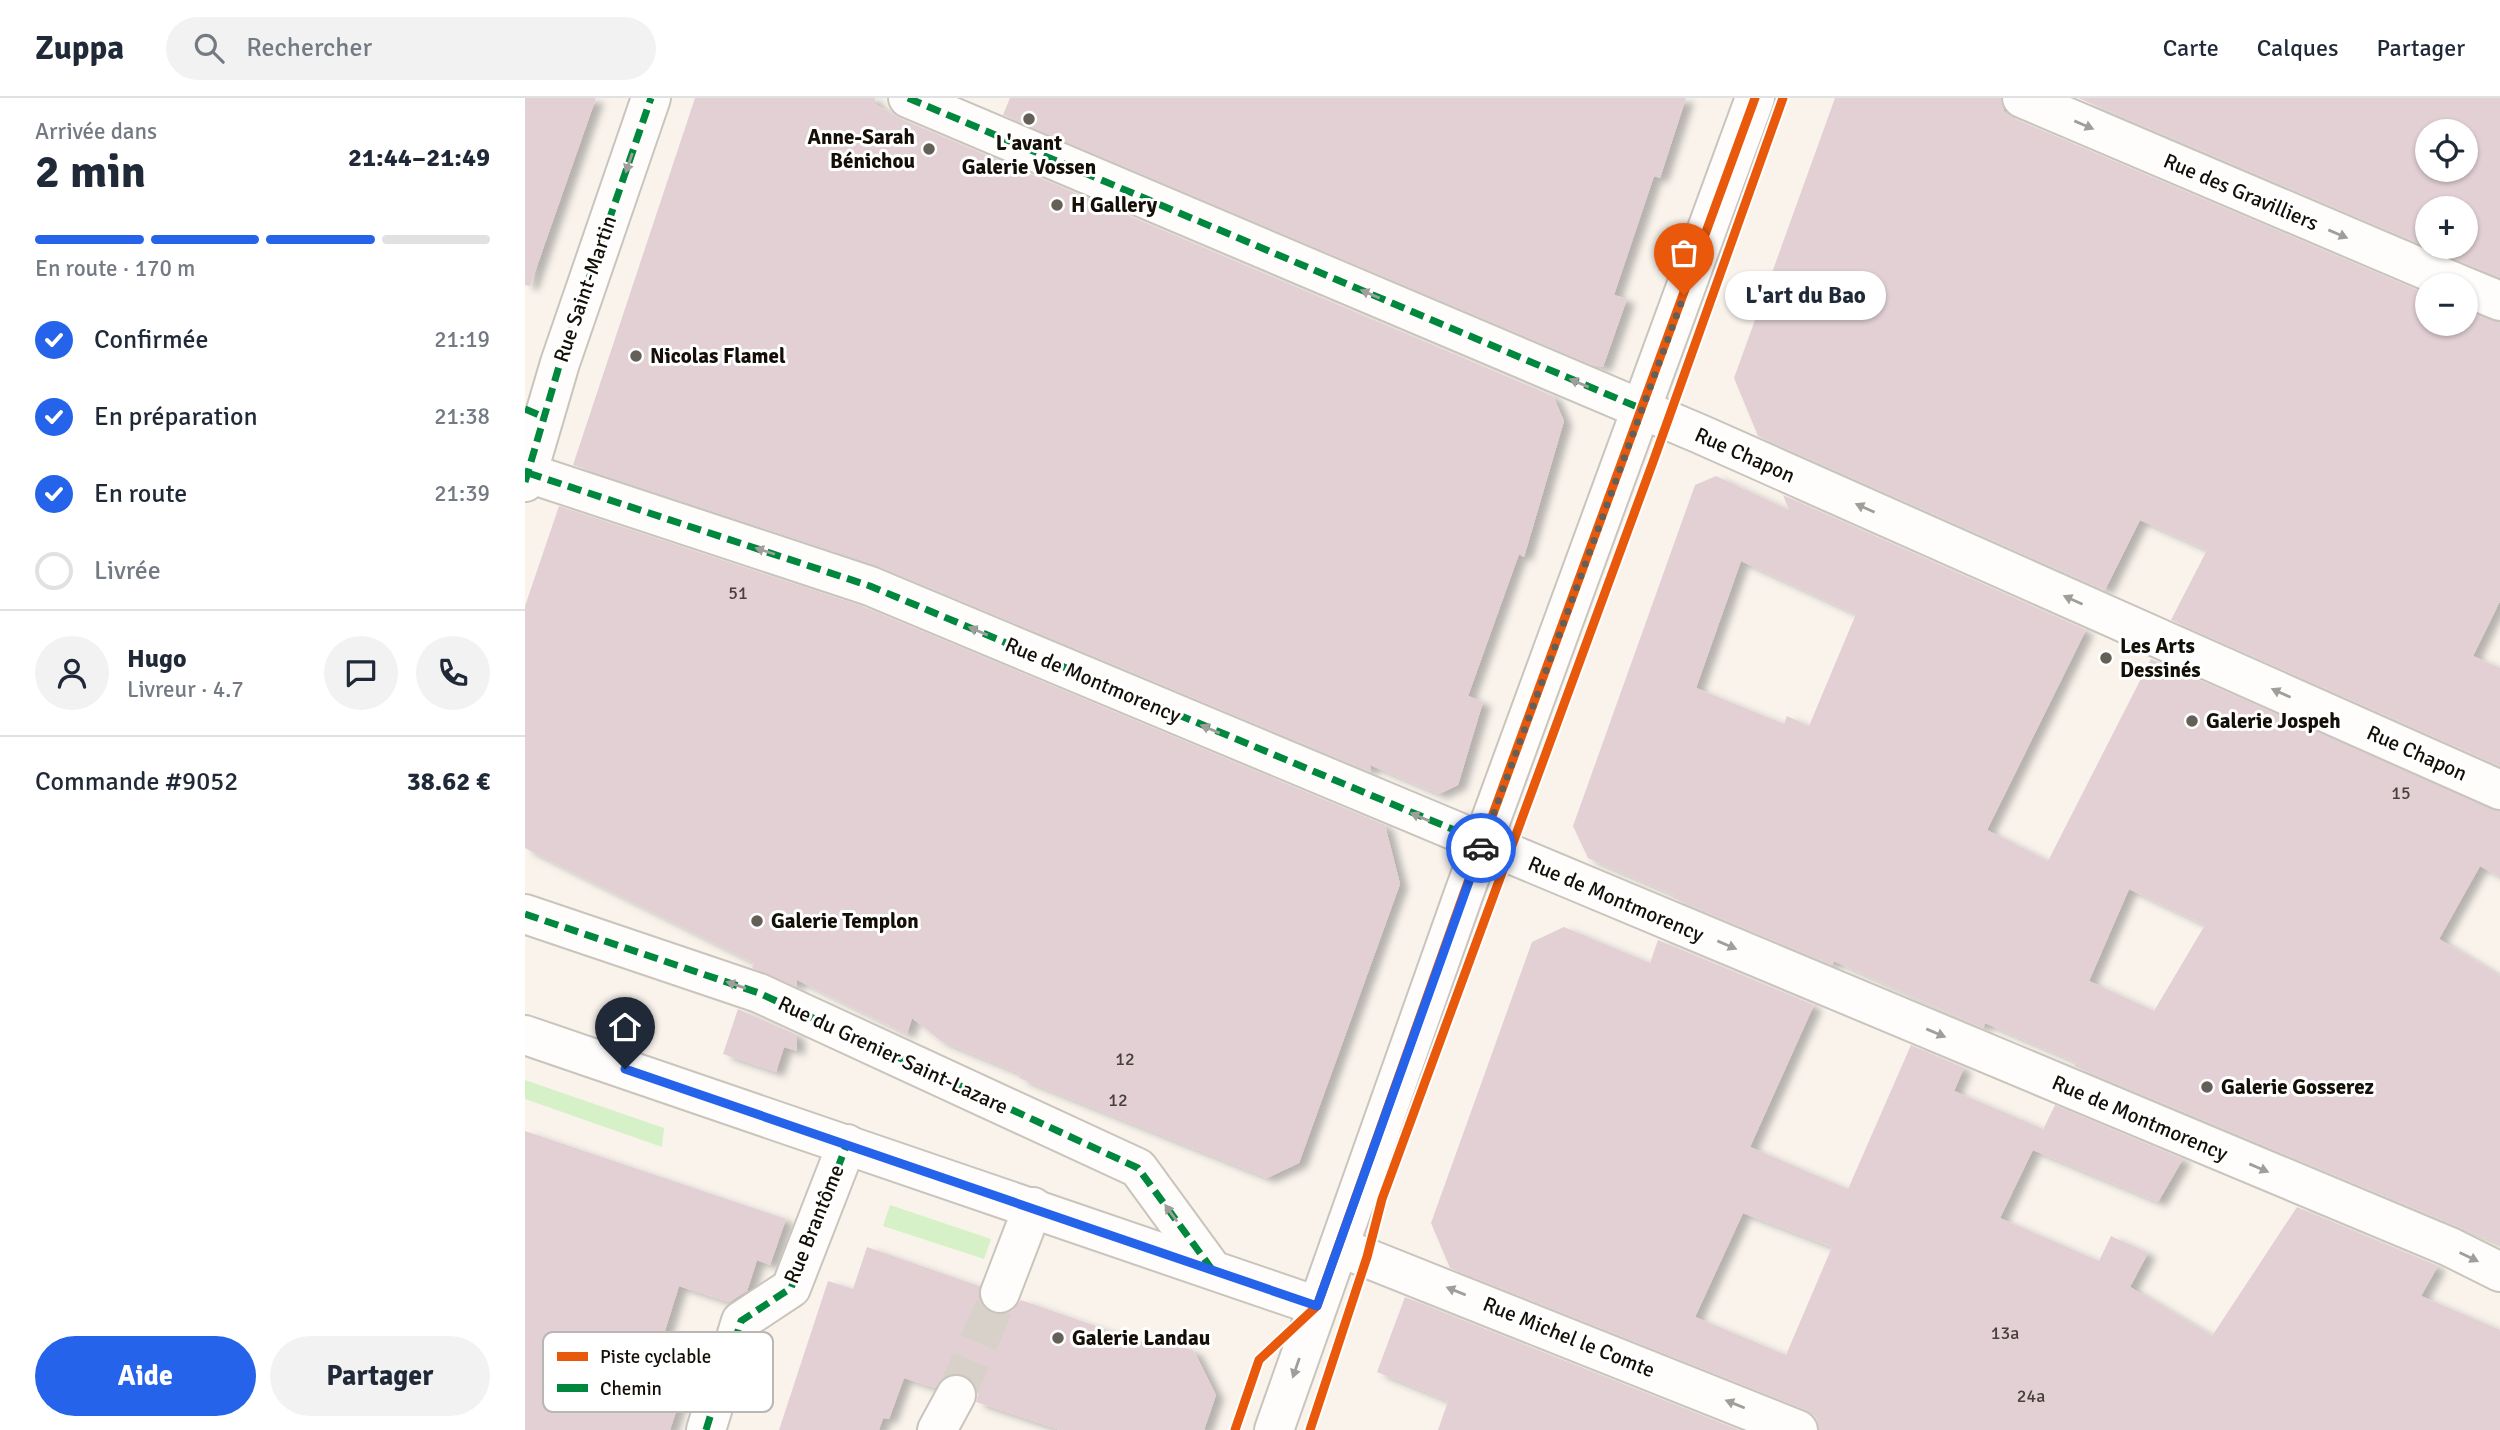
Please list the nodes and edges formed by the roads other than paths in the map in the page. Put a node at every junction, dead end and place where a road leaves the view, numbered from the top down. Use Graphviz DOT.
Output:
graph roads {
  1 [pos="651,98"];
  2 [pos="908,98"];
  3 [pos="1755,98"];
  4 [pos="2022,98"];
  5 [pos="2433,273"];
  6 [pos="2478,292"];
  7 [pos="2500,301"];
  8 [pos="1642,410"];
  9 [pos="535,413"];
  10 [pos="527,477"];
  11 [pos="2500,790"];
  12 [pos="1483,842"];
  13 [pos="525,914"];
  14 [pos="525,1035"];
  15 [pos="847,1144"];
  16 [pos="1039,1210"];
  17 [pos="1339,1247"];
  18 [pos="1211,1268"];
  19 [pos="2500,1272"];
  20 [pos="1007,1295"];
  21 [pos="1317,1306"];
  22 [pos="737,1332"];
  23 [pos="955,1395"];
  24 [pos="712,1412"];
  25 [pos="706,1430"];
  26 [pos="937,1430"];
  27 [pos="1274,1430"];
  28 [pos="1798,1430"];
  1 -- 9 [label="street, Rue Saint-Martin, one-way"];
  8 -- 2 [label="street, Rue Chapon, one-way"];
  3 -- 8 [label="street"];
  4 -- 5 [label="street, Rue des Gravilliers, one-way"];
  6 -- 7 [label="street"];
  11 -- 8 [label="street, Rue Chapon, one-way"];
  8 -- 12 [label="street"];
  9 -- 10 [label="street, Rue Saint-Martin"];
  12 -- 10 [label="street, Rue de Montmorency, one-way"];
  12 -- 17 [label="street"];
  12 -- 19 [label="street, Rue de Montmorency, one-way"];
  18 -- 13 [label="street, Rue du Grenier Saint-Lazare, one-way"];
  14 -- 15 [label="street"];
  15 -- 16 [label="street"];
  15 -- 22 [label="street, Rue Brantôme"];
  16 -- 18 [label="street"];
  16 -- 20 [label="street"];
  17 -- 21 [label="street"];
  28 -- 17 [label="street, Rue Michel le Comte, one-way"];
  18 -- 21 [label="street"];
  21 -- 27 [label="street, one-way"];
  23 -- 26 [label="street"];
  24 -- 25 [label="street, Rue Brantôme"];
}
